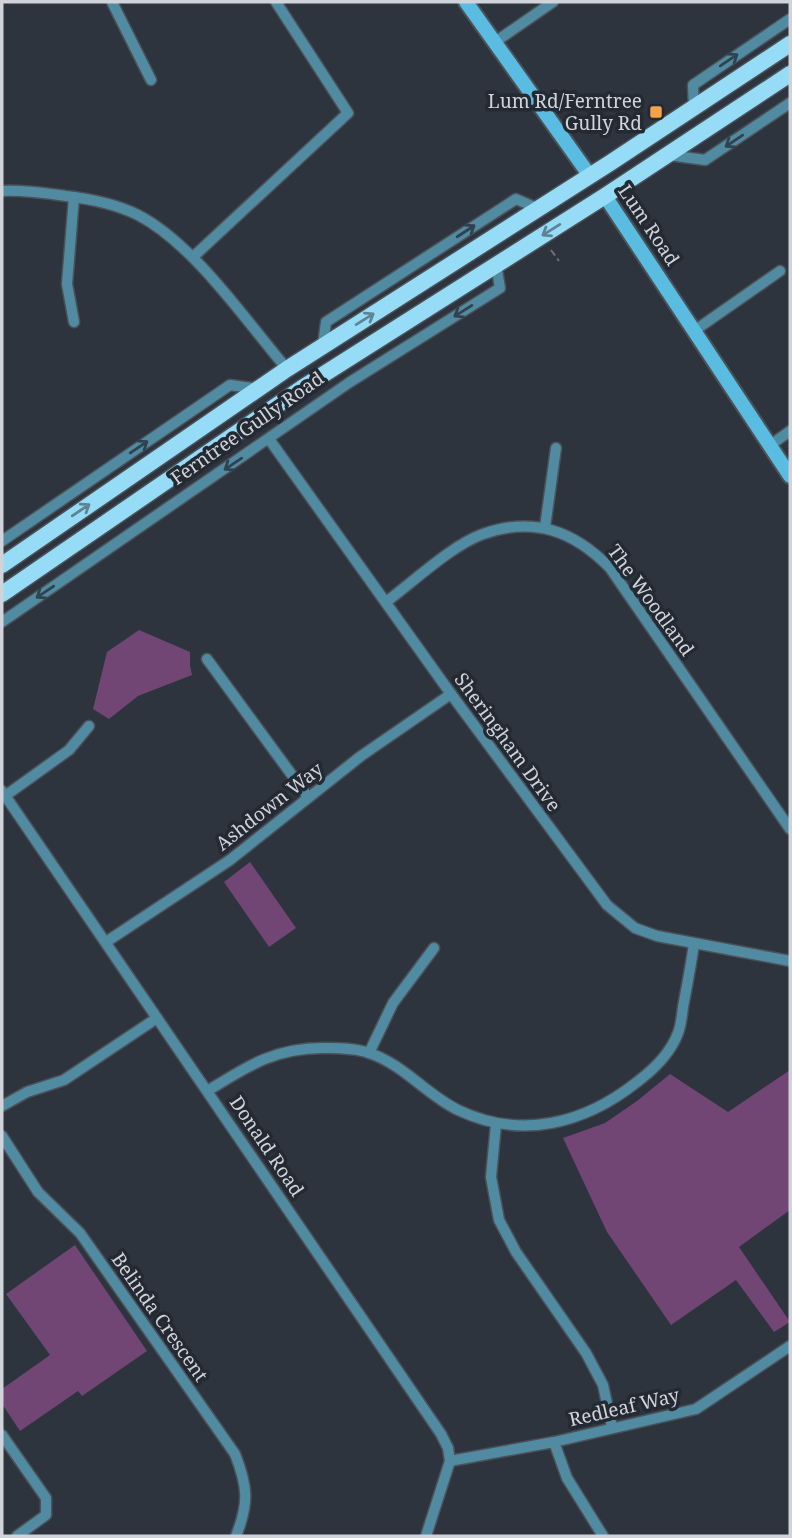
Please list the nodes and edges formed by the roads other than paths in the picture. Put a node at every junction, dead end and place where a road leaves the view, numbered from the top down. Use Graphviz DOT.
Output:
graph roads {
  1 [pos="112,2"];
  2 [pos="276,2"];
  3 [pos="466,2"];
  4 [pos="553,2"];
  5 [pos="790,19"];
  6 [pos="495,42"];
  7 [pos="790,44"];
  8 [pos="790,74"];
  9 [pos="151,80"];
  10 [pos="790,103"];
  11 [pos="694,109"];
  12 [pos="707,130"];
  13 [pos="669,155"];
  14 [pos="590,176"];
  15 [pos="2,189"];
  16 [pos="605,196"];
  17 [pos="74,197"];
  18 [pos="539,209"];
  19 [pos="483,244"];
  20 [pos="193,257"];
  21 [pos="496,264"];
  22 [pos="780,271"];
  23 [pos="74,321"];
  24 [pos="694,331"];
  25 [pos="323,345"];
  26 [pos="287,369"];
  27 [pos="302,388"];
  28 [pos="259,389"];
  29 [pos="790,431"];
  30 [pos="269,439"];
  31 [pos="769,446"];
  32 [pos="556,448"];
  33 [pos="790,476"];
  34 [pos="545,527"];
  35 [pos="14,533"];
  36 [pos="2,541"];
  37 [pos="25,549"];
  38 [pos="2,565"];
  39 [pos="2,594"];
  40 [pos="386,602"];
  41 [pos="2,622"];
  42 [pos="207,659"];
  43 [pos="451,694"];
  44 [pos="89,726"];
  45 [pos="3,793"];
  46 [pos="308,797"];
  47 [pos="790,829"];
  48 [pos="106,942"];
  49 [pos="694,944"];
  50 [pos="434,948"];
  51 [pos="790,961"];
  52 [pos="157,1018"];
  53 [pos="369,1053"];
  54 [pos="209,1090"];
  55 [pos="2,1106"];
  56 [pos="496,1124"];
  57 [pos="2,1136"];
  58 [pos="790,1346"];
  59 [pos="612,1427"];
  60 [pos="2,1435"];
  61 [pos="554,1441"];
  62 [pos="450,1461"];
  63 [pos="17,1536"];
  64 [pos="236,1536"];
  65 [pos="426,1536"];
  66 [pos="603,1536"];
  1 -- 9 [label="street"];
  2 -- 20 [label="street"];
  3 -- 6 [label="street, Lum Road"];
  4 -- 6 [label="street"];
  11 -- 5 [label="street, one-way"];
  6 -- 14 [label="street, Lum Road"];
  7 -- 11 [label="main road, Ferntree Gully Road"];
  8 -- 12 [label="main road, Ferntree Gully Road"];
  10 -- 13 [label="street, one-way"];
  11 -- 12 [label="main road"];
  11 -- 14 [label="main road, Ferntree Gully Road"];
  12 -- 13 [label="main road, Ferntree Gully Road"];
  13 -- 16 [label="main road, Ferntree Gully Road"];
  14 -- 16 [label="main road, Lum Road"];
  14 -- 18 [label="main road, Ferntree Gully Road"];
  15 -- 17 [label="street"];
  16 -- 21 [label="main road, Ferntree Gully Road, one-way"];
  16 -- 24 [label="street, Lum Road"];
  17 -- 20 [label="street"];
  17 -- 23 [label="street"];
  18 -- 19 [label="main road, Ferntree Gully Road"];
  25 -- 18 [label="street, Ferntree Gully Road, one-way"];
  19 -- 21 [label="main road"];
  25 -- 19 [label="main road, Ferntree Gully Road, one-way"];
  20 -- 26 [label="street"];
  21 -- 27 [label="main road, Ferntree Gully Road"];
  21 -- 30 [label="street, Ferntree Gully Road, one-way"];
  22 -- 24 [label="street"];
  24 -- 31 [label="street, Lum Road"];
  25 -- 26 [label="main road, Ferntree Gully Road"];
  26 -- 27 [label="main road"];
  26 -- 28 [label="main road, Ferntree Gully Road"];
  27 -- 39 [label="main road, Ferntree Gully Road"];
  35 -- 28 [label="street, one-way"];
  37 -- 28 [label="main road, Ferntree Gully Road, one-way"];
  29 -- 31 [label="street"];
  30 -- 40 [label="street, Sheringham Drive"];
  30 -- 41 [label="street, Ferntree Gully Road, one-way"];
  31 -- 33 [label="street, Lum Road"];
  32 -- 34 [label="street"];
  34 -- 40 [label="street, The Woodland"];
  34 -- 47 [label="street, The Woodland"];
  35 -- 36 [label="street"];
  35 -- 37 [label="street"];
  37 -- 38 [label="main road, Ferntree Gully Road"];
  40 -- 43 [label="street, Sheringham Drive"];
  42 -- 46 [label="street"];
  43 -- 46 [label="street, Ashdown Way"];
  43 -- 49 [label="street, Sheringham Drive"];
  44 -- 45 [label="street"];
  45 -- 48 [label="street, Donald Road"];
  46 -- 48 [label="street, Ashdown Way"];
  48 -- 52 [label="street, Donald Road"];
  49 -- 51 [label="street, Sheringham Drive"];
  49 -- 56 [label="street"];
  50 -- 53 [label="street"];
  52 -- 54 [label="street, Donald Road"];
  52 -- 55 [label="street"];
  53 -- 54 [label="street"];
  53 -- 56 [label="street"];
  54 -- 62 [label="street, Donald Road"];
  56 -- 59 [label="street"];
  57 -- 64 [label="street, Belinda Crescent"];
  58 -- 59 [label="street, Redleaf Way"];
  59 -- 61 [label="street, Redleaf Way"];
  60 -- 63 [label="street"];
  61 -- 62 [label="street, Redleaf Way"];
  61 -- 66 [label="street"];
  62 -- 65 [label="street"];
}
